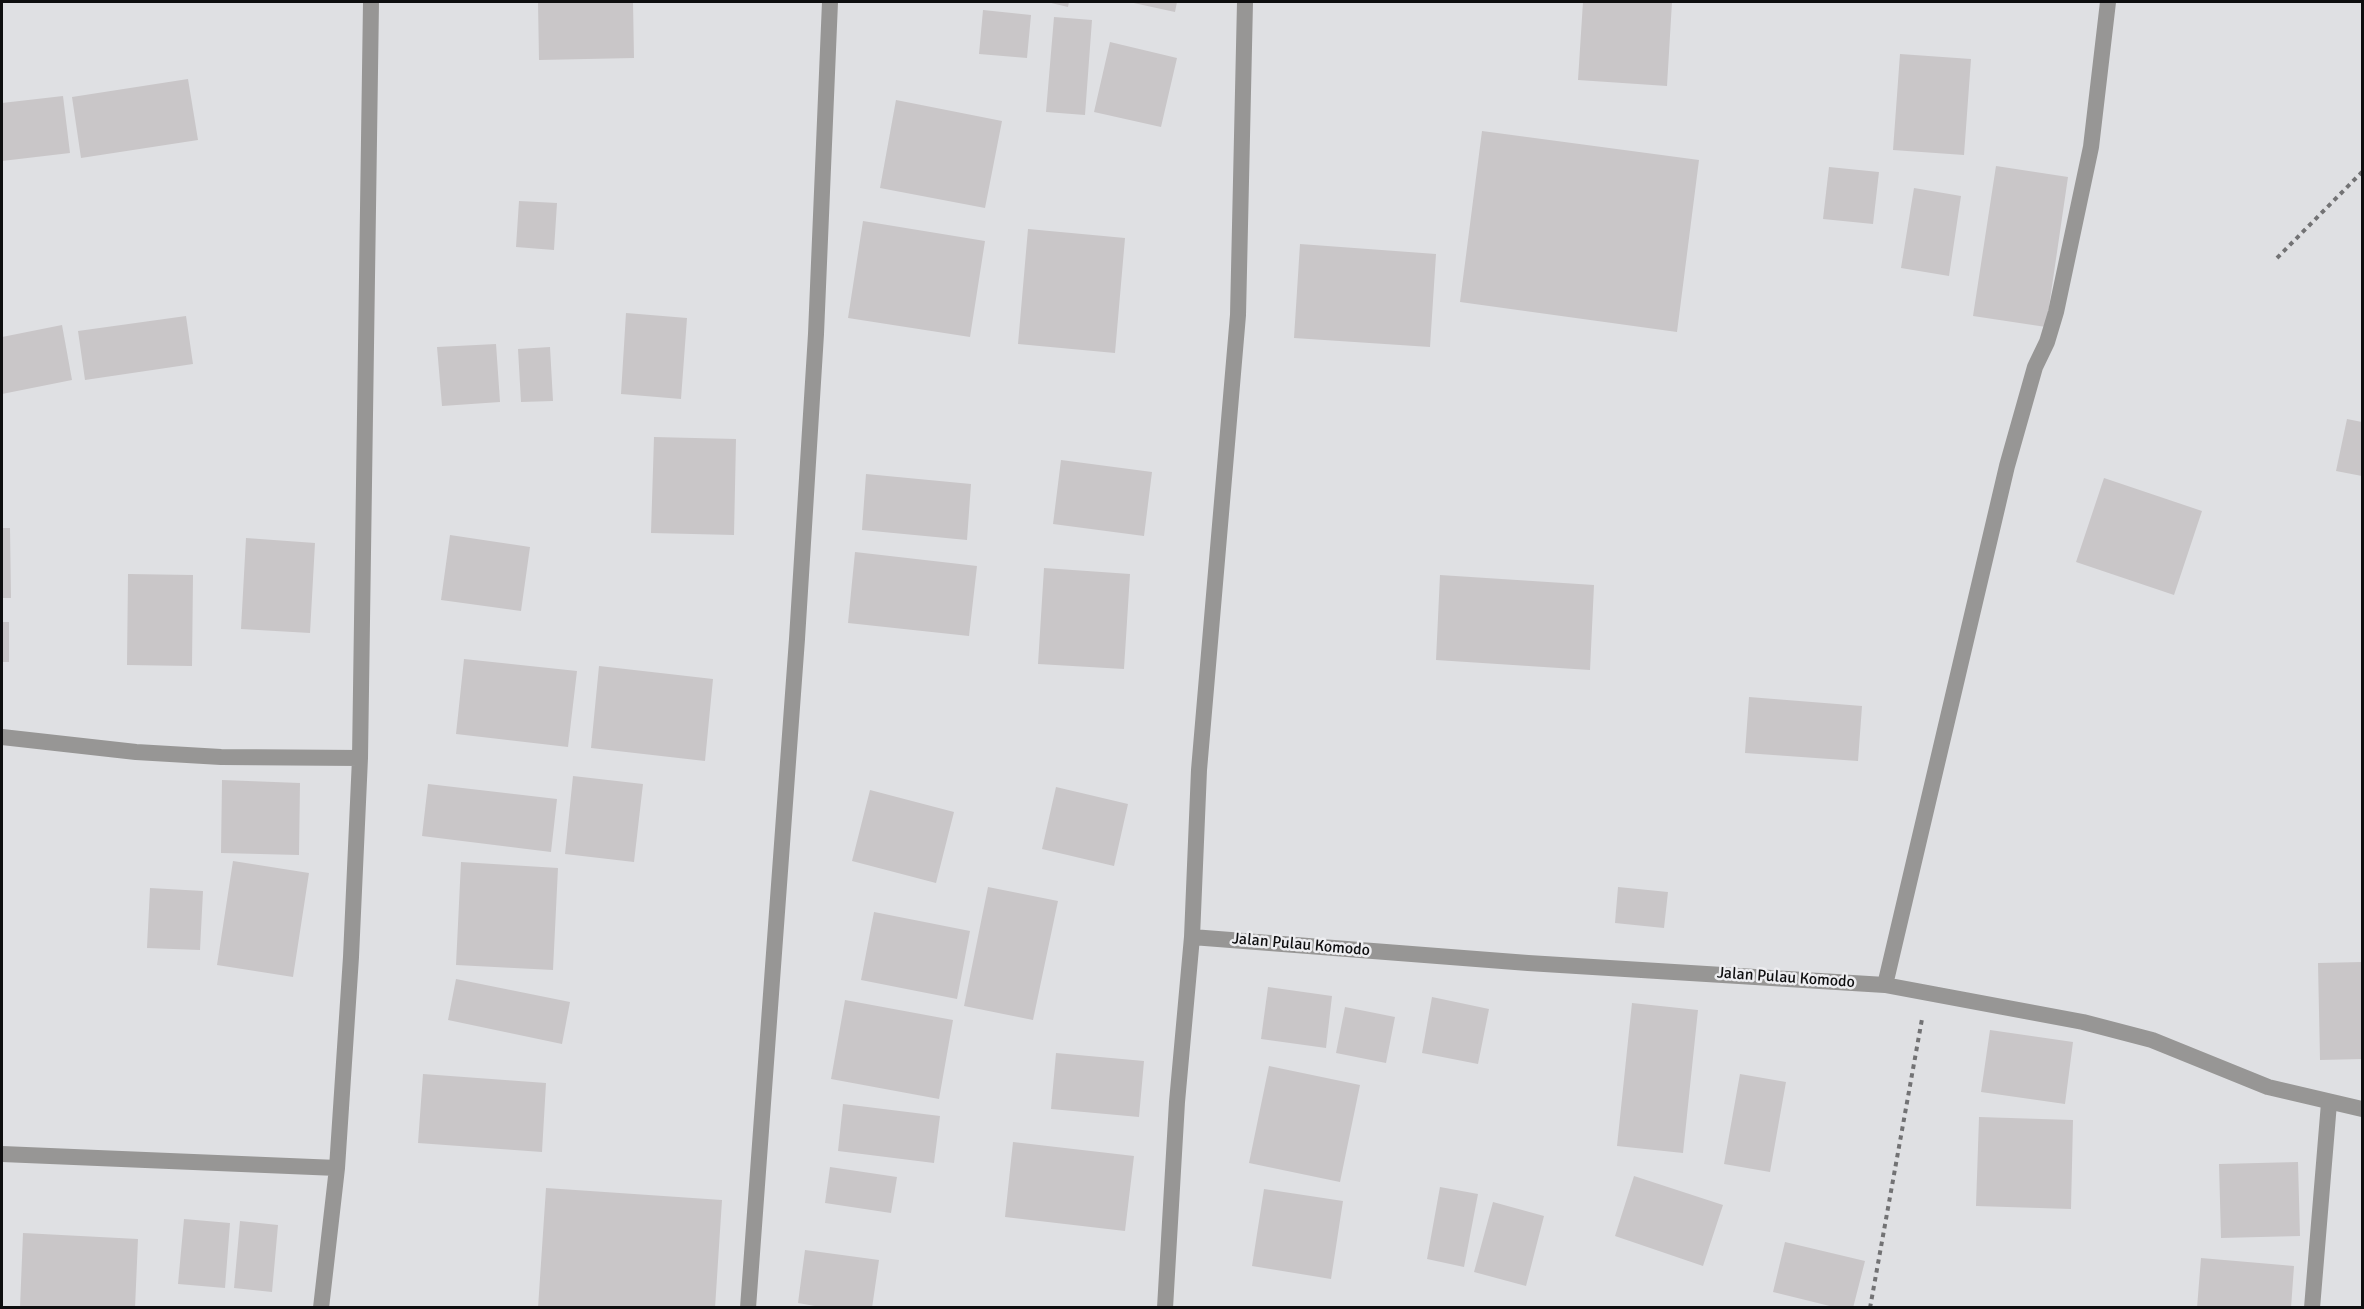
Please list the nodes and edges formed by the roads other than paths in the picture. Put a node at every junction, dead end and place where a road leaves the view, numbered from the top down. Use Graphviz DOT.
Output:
graph roads {
  1 [pos="371,2"];
  2 [pos="830,2"];
  3 [pos="1245,2"];
  4 [pos="2108,2"];
  5 [pos="2,736"];
  6 [pos="360,758"];
  7 [pos="1192,937"];
  8 [pos="1885,985"];
  9 [pos="2329,1103"];
  10 [pos="2362,1109"];
  11 [pos="2,1154"];
  12 [pos="337,1168"];
  13 [pos="321,1308"];
  14 [pos="748,1308"];
  15 [pos="1165,1308"];
  16 [pos="2312,1308"];
  1 -- 6 [label="street"];
  2 -- 14 [label="street"];
  3 -- 7 [label="street"];
  4 -- 8 [label="street"];
  5 -- 6 [label="street"];
  6 -- 12 [label="street"];
  7 -- 8 [label="street, Jalan Pulau Komodo"];
  7 -- 15 [label="street"];
  8 -- 9 [label="street, Jalan Pulau Komodo"];
  9 -- 10 [label="street, Jalan Pulau Komodo"];
  9 -- 16 [label="street"];
  11 -- 12 [label="street"];
  12 -- 13 [label="street"];
}
